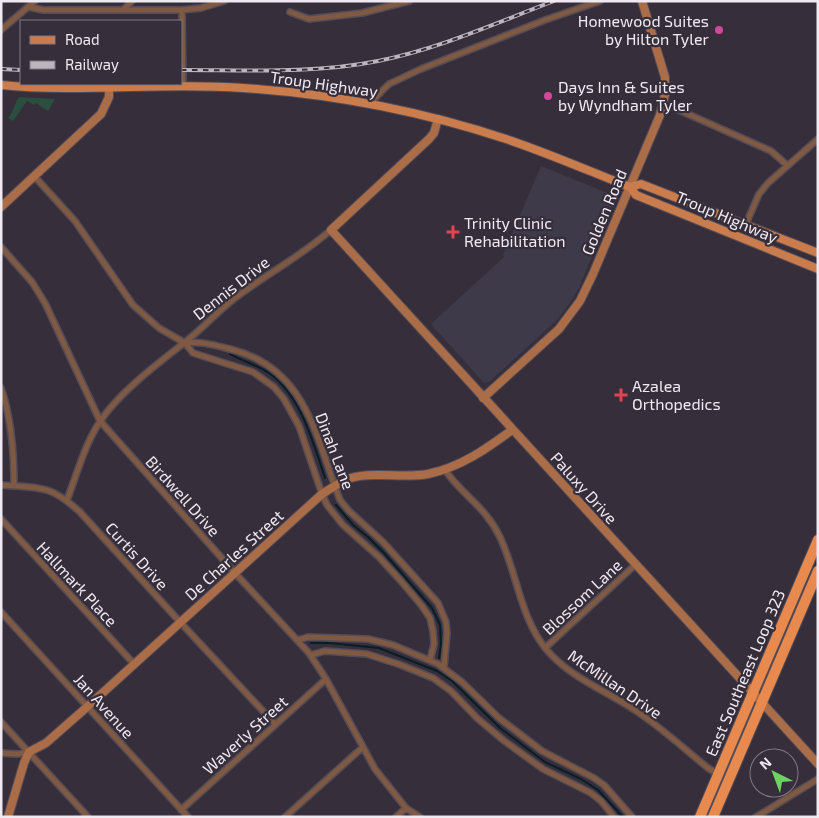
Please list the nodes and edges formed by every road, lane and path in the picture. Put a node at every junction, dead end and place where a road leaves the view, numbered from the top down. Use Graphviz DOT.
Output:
graph roads {
  1 [pos="35,1"];
  2 [pos="132,1"];
  3 [pos="224,1"];
  4 [pos="385,1"];
  5 [pos="409,1"];
  6 [pos="600,1"];
  7 [pos="642,1"];
  8 [pos="29,7"];
  9 [pos="385,8"];
  10 [pos="124,10"];
  11 [pos="182,10"];
  12 [pos="290,12"];
  13 [pos="1,30"];
  14 [pos="1,84"];
  15 [pos="20,85"];
  16 [pos="37,85"];
  17 [pos="109,87"];
  18 [pos="183,87"];
  19 [pos="370,103"];
  20 [pos="663,103"];
  21 [pos="438,119"];
  22 [pos="818,139"];
  23 [pos="787,165"];
  24 [pos="36,176"];
  25 [pos="630,187"];
  26 [pos="1,207"];
  27 [pos="745,226"];
  28 [pos="331,230"];
  29 [pos="1,247"];
  30 [pos="818,253"];
  31 [pos="818,269"];
  32 [pos="185,343"];
  33 [pos="1,388"];
  34 [pos="483,398"];
  35 [pos="100,421"];
  36 [pos="512,430"];
  37 [pos="444,470"];
  38 [pos="1,485"];
  39 [pos="14,486"];
  40 [pos="335,486"];
  41 [pos="322,494"];
  42 [pos="67,500"];
  43 [pos="1,520"];
  44 [pos="818,540"];
  45 [pos="636,565"];
  46 [pos="818,571"];
  47 [pos="235,573"];
  48 [pos="1,612"];
  49 [pos="180,622"];
  50 [pos="298,640"];
  51 [pos="545,648"];
  52 [pos="311,655"];
  53 [pos="430,660"];
  54 [pos="135,665"];
  55 [pos="444,668"];
  56 [pos="326,679"];
  57 [pos="754,693"];
  58 [pos="761,701"];
  59 [pos="88,706"];
  60 [pos="1,722"];
  61 [pos="275,724"];
  62 [pos="363,747"];
  63 [pos="29,752"];
  64 [pos="1,754"];
  65 [pos="818,764"];
  66 [pos="718,774"];
  67 [pos="818,780"];
  68 [pos="406,808"];
  69 [pos="181,810"];
  70 [pos="8,817"];
  71 [pos="88,817"];
  72 [pos="188,817"];
  73 [pos="285,817"];
  74 [pos="396,817"];
  75 [pos="420,817"];
  76 [pos="614,817"];
  77 [pos="632,817"];
  78 [pos="700,817"];
  79 [pos="713,817"];
  80 [pos="756,817"];
  1 -- 8 [label="street"];
  2 -- 10 [label="street"];
  3 -- 11 [label="street"];
  4 -- 9 [label="street"];
  5 -- 9 [label="street"];
  6 -- 19 [label="street"];
  7 -- 20 [label="street, Golden Road"];
  8 -- 10 [label="street"];
  8 -- 13 [label="street"];
  9 -- 12 [label="street"];
  10 -- 11 [label="street"];
  11 -- 18 [label="street"];
  14 -- 15 [label="main road, Troup Highway"];
  16 -- 17 [label="main road, Troup Highway"];
  17 -- 18 [label="main road, Troup Highway"];
  17 -- 24 [label="street"];
  18 -- 19 [label="main road, Troup Highway"];
  19 -- 21 [label="main road, Troup Highway"];
  20 -- 23 [label="street"];
  20 -- 25 [label="street, Golden Road"];
  21 -- 25 [label="main road, Troup Highway"];
  21 -- 28 [label="street, Dennis Drive"];
  22 -- 23 [label="street"];
  23 -- 27 [label="street"];
  24 -- 26 [label="street"];
  24 -- 32 [label="street, Dinah Lane"];
  25 -- 27 [label="main road, Troup Highway"];
  25 -- 31 [label="main road, Troup Highway"];
  25 -- 34 [label="street, Golden Road"];
  27 -- 30 [label="main road, Troup Highway"];
  28 -- 32 [label="street, Dennis Drive"];
  28 -- 34 [label="street, Paluxy Drive"];
  29 -- 35 [label="street, Birdwell Drive"];
  32 -- 35 [label="street, Dennis Drive"];
  32 -- 40 [label="street, Dinah Lane"];
  32 -- 41 [label="street, Dinah Lane"];
  33 -- 39 [label="street"];
  34 -- 36 [label="street, Paluxy Drive"];
  35 -- 42 [label="street, Dennis Drive"];
  35 -- 47 [label="street, Birdwell Drive"];
  36 -- 37 [label="street, De Charles Street"];
  36 -- 45 [label="street, Paluxy Drive"];
  37 -- 40 [label="street, De Charles Street"];
  37 -- 51 [label="street, McMillan Drive"];
  38 -- 39 [label="street, Curtis Drive"];
  39 -- 42 [label="street, Curtis Drive"];
  40 -- 41 [label="street, De Charles Street"];
  40 -- 55 [label="street, Dinah Lane"];
  41 -- 47 [label="street, De Charles Street"];
  41 -- 53 [label="street, Dinah Lane"];
  42 -- 49 [label="street, Curtis Drive"];
  43 -- 54 [label="street, Hallmark Place"];
  44 -- 57 [label="highway, East Southeast Loop 323"];
  45 -- 51 [label="street, Blossom Lane"];
  45 -- 57 [label="street, Paluxy Drive"];
  46 -- 58 [label="highway, East Southeast Loop 323"];
  47 -- 49 [label="street, De Charles Street"];
  47 -- 50 [label="street, Birdwell Drive"];
  48 -- 59 [label="street, Jan Avenue"];
  49 -- 54 [label="street, De Charles Street"];
  49 -- 61 [label="street, Curtis Drive"];
  50 -- 52 [label="street, Birdwell Drive"];
  50 -- 53 [label="street"];
  51 -- 66 [label="street, McMillan Drive"];
  52 -- 56 [label="street, Birdwell Drive"];
  52 -- 76 [label="street"];
  53 -- 55 [label="street"];
  54 -- 59 [label="street, De Charles Street"];
  55 -- 77 [label="street"];
  56 -- 61 [label="street, Waverly Street"];
  56 -- 62 [label="street, Birdwell Drive"];
  57 -- 58 [label="street, Paluxy Drive"];
  57 -- 66 [label="highway, East Southeast Loop 323"];
  58 -- 65 [label="street, Paluxy Drive"];
  58 -- 79 [label="highway, East Southeast Loop 323"];
  59 -- 63 [label="street, De Charles Street"];
  59 -- 69 [label="street, Jan Avenue"];
  60 -- 63 [label="street"];
  61 -- 69 [label="street, Waverly Street"];
  62 -- 68 [label="street, Birdwell Drive"];
  62 -- 73 [label="street"];
  63 -- 64 [label="street, De Charles Street"];
  63 -- 70 [label="street"];
  63 -- 71 [label="street"];
  66 -- 78 [label="highway, East Southeast Loop 323"];
  67 -- 80 [label="street"];
  68 -- 74 [label="street"];
  68 -- 75 [label="street, Birdwell Drive"];
  69 -- 72 [label="street, Jan Avenue"];
}
